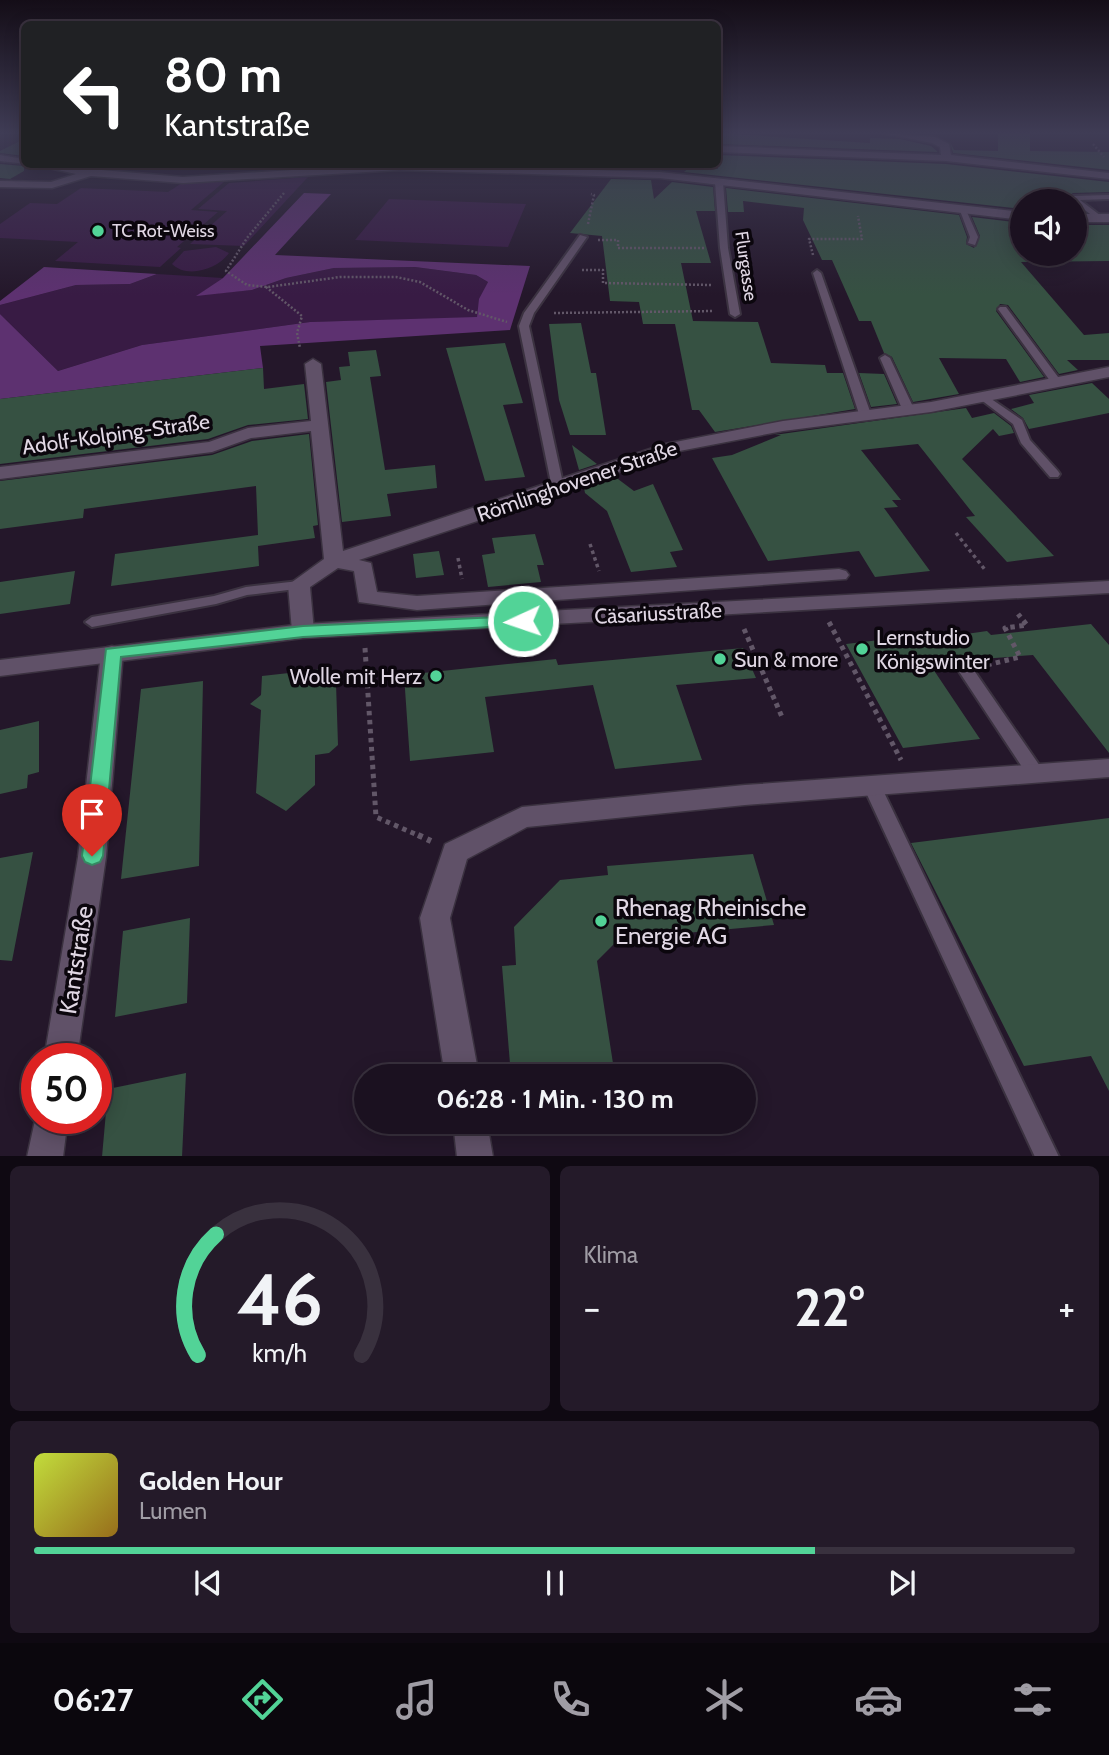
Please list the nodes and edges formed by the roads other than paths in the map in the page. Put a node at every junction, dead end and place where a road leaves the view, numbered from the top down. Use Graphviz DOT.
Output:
graph roads {
  1 [pos="719,187"];
  2 [pos="759,187"];
  3 [pos="1109,197"];
  4 [pos="962,210"];
  5 [pos="1010,215"];
  6 [pos="1103,218"];
  7 [pos="582,239"];
  8 [pos="972,243"];
  9 [pos="817,273"];
  10 [pos="1003,309"];
  11 [pos="735,312"];
  12 [pos="885,358"];
  13 [pos="313,366"];
  14 [pos="1109,372"];
  15 [pos="1057,383"];
  16 [pos="984,397"];
  17 [pos="909,411"];
  18 [pos="866,418"];
  19 [pos="319,425"];
  20 [pos="0,473"];
  21 [pos="1054,474"];
  22 [pos="558,488"];
  23 [pos="334,561"];
  24 [pos="839,575"];
  25 [pos="299,585"];
  26 [pos="1109,587"];
  27 [pos="92,622"];
  28 [pos="303,631"];
  29 [pos="113,653"];
  30 [pos="0,668"];
  31 [pos="966,670"];
  32 [pos="1109,768"];
  33 [pos="1035,774"];
  34 [pos="872,786"];
  35 [pos="63,1043"];
  36 [pos="460,1064"];
  37 [pos="49,1134"];
  38 [pos="472,1134"];
  39 [pos="45,1156"];
  40 [pos="475,1156"];
  41 [pos="1047,1156"];
  1 -- 11 [label="lane, Flurgasse"];
  2 -- 4 [label="street"];
  3 -- 6 [label="lane"];
  4 -- 5 [label="street"];
  4 -- 8 [label="lane"];
  7 -- 22 [label="lane"];
  9 -- 18 [label="lane"];
  10 -- 15 [label="lane"];
  12 -- 17 [label="lane"];
  13 -- 19 [label="street"];
  14 -- 15 [label="street, Römlinghovener Straße"];
  15 -- 16 [label="street, Römlinghovener Straße"];
  16 -- 17 [label="street, Römlinghovener Straße"];
  16 -- 21 [label="lane"];
  17 -- 18 [label="street, Römlinghovener Straße"];
  18 -- 22 [label="street, Römlinghovener Straße"];
  19 -- 20 [label="street, Adolf-Kolping-Straße"];
  19 -- 23 [label="street"];
  22 -- 23 [label="street, Römlinghovener Straße"];
  23 -- 24 [label="street"];
  23 -- 25 [label="street, Römlinghovener Straße"];
  25 -- 27 [label="lane"];
  25 -- 28 [label="street"];
  26 -- 28 [label="street, Cäsariusstraße"];
  28 -- 29 [label="street, Cäsariusstraße"];
  29 -- 30 [label="street, Cäsariusstraße"];
  29 -- 35 [label="street, Kantstraße"];
  31 -- 33 [label="lane"];
  32 -- 33 [label="street"];
  33 -- 34 [label="street"];
  34 -- 36 [label="street"];
  34 -- 41 [label="lane"];
  37 -- 39 [label="street"];
  38 -- 40 [label="street"];
}
